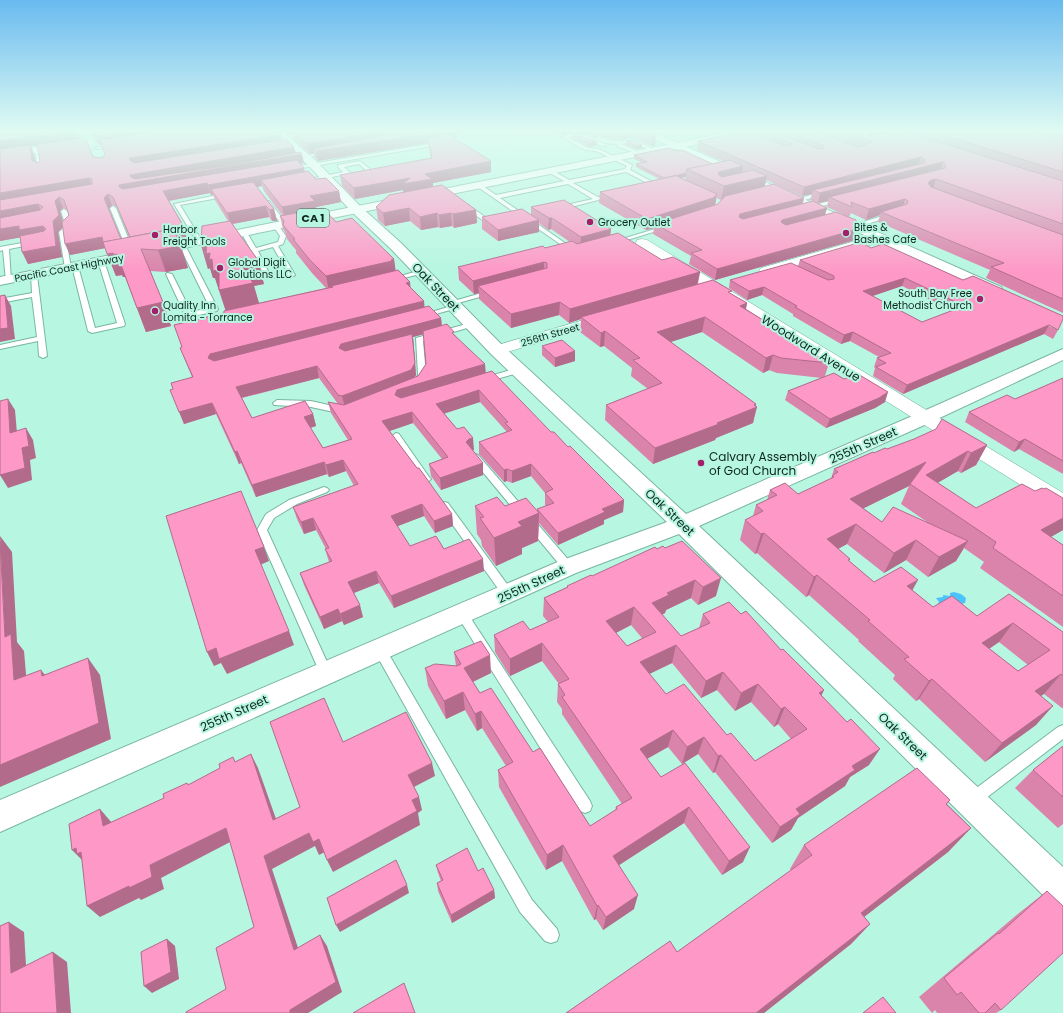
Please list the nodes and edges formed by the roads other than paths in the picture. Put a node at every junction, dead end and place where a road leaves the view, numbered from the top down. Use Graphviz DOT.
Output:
graph roads {
  1 [pos="295,178"];
  2 [pos="323,178"];
  3 [pos="513,178"];
  4 [pos="562,178"];
  5 [pos="586,178"];
  6 [pos="645,178"];
  7 [pos="741,178"];
  8 [pos="568,182"];
  9 [pos="295,183"];
  10 [pos="478,185"];
  11 [pos="644,189"];
  12 [pos="827,192"];
  13 [pos="236,194"];
  14 [pos="618,194"];
  15 [pos="262,195"];
  16 [pos="495,197"];
  17 [pos="850,198"];
  18 [pos="597,199"];
  19 [pos="460,202"];
  20 [pos="803,206"];
  21 [pos="112,208"];
  22 [pos="550,210"];
  23 [pos="64,211"];
  24 [pos="529,214"];
  25 [pos="894,214"];
  26 [pos="519,216"];
  27 [pos="503,220"];
  28 [pos="366,221"];
  29 [pos="280,225"];
  30 [pos="670,226"];
  31 [pos="854,226"];
  32 [pos="244,232"];
  33 [pos="880,238"];
  34 [pos="40,241"];
  35 [pos="199,241"];
  36 [pos="612,243"];
  37 [pos="642,243"];
  38 [pos="182,245"];
  39 [pos="275,246"];
  40 [pos="3,248"];
  41 [pos="254,250"];
  42 [pos="583,251"];
  43 [pos="132,255"];
  44 [pos="102,261"];
  45 [pos="71,267"];
  46 [pos="422,272"];
  47 [pos="169,274"];
  48 [pos="34,275"];
  49 [pos="750,276"];
  50 [pos="4,281"];
  51 [pos="384,282"];
  52 [pos="496,291"];
  53 [pos="36,294"];
  54 [pos="1007,295"];
  55 [pos="0,301"];
  56 [pos="453,305"];
  57 [pos="624,313"];
  58 [pos="414,318"];
  59 [pos="473,325"];
  60 [pos="41,338"];
  61 [pos="0,348"];
  62 [pos="497,350"];
  63 [pos="1063,354"];
  64 [pos="43,356"];
  65 [pos="518,370"];
  66 [pos="476,383"];
  67 [pos="409,387"];
  68 [pos="277,403"];
  69 [pos="353,409"];
  70 [pos="924,418"];
  71 [pos="396,436"];
  72 [pos="472,454"];
  73 [pos="324,490"];
  74 [pos="1063,502"];
  75 [pos="683,524"];
  76 [pos="568,566"];
  77 [pos="508,594"];
  78 [pos="462,614"];
  79 [pos="380,650"];
  80 [pos="326,673"];
  81 [pos="1063,731"];
  82 [pos="970,801"];
  83 [pos="585,806"];
  84 [pos="0,816"];
  85 [pos="1063,891"];
  86 [pos="551,935"];
  1 -- 9 [label="lane"];
  2 -- 28 [label="main road, Oak Street"];
  3 -- 10 [label="main road, Pacific Coast Highway / CA 1"];
  4 -- 8 [label="lane"];
  5 -- 8 [label="lane"];
  6 -- 11 [label="lane"];
  7 -- 20 [label="main road"];
  8 -- 16 [label="lane"];
  8 -- 18 [label="lane"];
  10 -- 16 [label="lane"];
  10 -- 28 [label="main road, Pacific Coast Highway / CA 1"];
  12 -- 20 [label="lane"];
  13 -- 35 [label="lane"];
  14 -- 18 [label="lane"];
  15 -- 29 [label="lane"];
  16 -- 26 [label="lane"];
  17 -- 20 [label="lane"];
  18 -- 22 [label="lane"];
  19 -- 27 [label="lane"];
  20 -- 31 [label="main road"];
  21 -- 43 [label="lane"];
  23 -- 45 [label="lane"];
  24 -- 26 [label="lane"];
  25 -- 31 [label="lane"];
  26 -- 42 [label="lane"];
  28 -- 29 [label="main road, Pacific Coast Highway / CA 1"];
  28 -- 46 [label="main road, Oak Street"];
  29 -- 32 [label="main road, Pacific Coast Highway / CA 1"];
  29 -- 39 [label="lane"];
  30 -- 36 [label="lane"];
  31 -- 33 [label="main road"];
  32 -- 35 [label="main road, Pacific Coast Highway / CA 1"];
  32 -- 41 [label="lane"];
  33 -- 49 [label="street"];
  33 -- 54 [label="main road"];
  34 -- 40 [label="lane"];
  35 -- 38 [label="main road, Pacific Coast Highway / CA 1"];
  37 -- 70 [label="street, Woodward Avenue"];
  38 -- 43 [label="main road, Pacific Coast Highway / CA 1"];
  38 -- 47 [label="lane"];
  39 -- 41 [label="lane"];
  39 -- 41 [label="lane"];
  40 -- 50 [label="lane"];
  43 -- 44 [label="main road, Pacific Coast Highway / CA 1"];
  44 -- 45 [label="main road, Pacific Coast Highway / CA 1"];
  44 -- 45 [label="lane"];
  45 -- 48 [label="main road, Pacific Coast Highway / CA 1"];
  46 -- 51 [label="lane"];
  46 -- 56 [label="main road, Oak Street"];
  48 -- 50 [label="main road, Pacific Coast Highway / CA 1"];
  48 -- 53 [label="lane"];
  52 -- 56 [label="lane"];
  53 -- 55 [label="lane"];
  53 -- 60 [label="lane"];
  56 -- 58 [label="lane"];
  56 -- 59 [label="main road, Oak Street"];
  57 -- 62 [label="street, 256th Street"];
  59 -- 62 [label="main road, Oak Street"];
  59 -- 67 [label="lane"];
  60 -- 61 [label="lane"];
  60 -- 64 [label="lane"];
  62 -- 65 [label="main road, Oak Street"];
  63 -- 70 [label="main road, 255th Street"];
  65 -- 66 [label="lane"];
  65 -- 75 [label="main road, Oak Street"];
  68 -- 69 [label="lane"];
  70 -- 74 [label="street, Woodward Avenue"];
  70 -- 75 [label="main road, 255th Street"];
  71 -- 77 [label="lane"];
  72 -- 76 [label="lane"];
  73 -- 80 [label="lane"];
  75 -- 76 [label="main road, 255th Street"];
  75 -- 82 [label="main road, Oak Street"];
  76 -- 77 [label="main road, 255th Street"];
  77 -- 78 [label="main road, 255th Street"];
  78 -- 79 [label="main road, 255th Street"];
  78 -- 83 [label="lane"];
  79 -- 80 [label="main road, 255th Street"];
  79 -- 86 [label="lane"];
  80 -- 84 [label="main road, 255th Street"];
  81 -- 82 [label="lane"];
  82 -- 85 [label="main road, Oak Street"];
}
